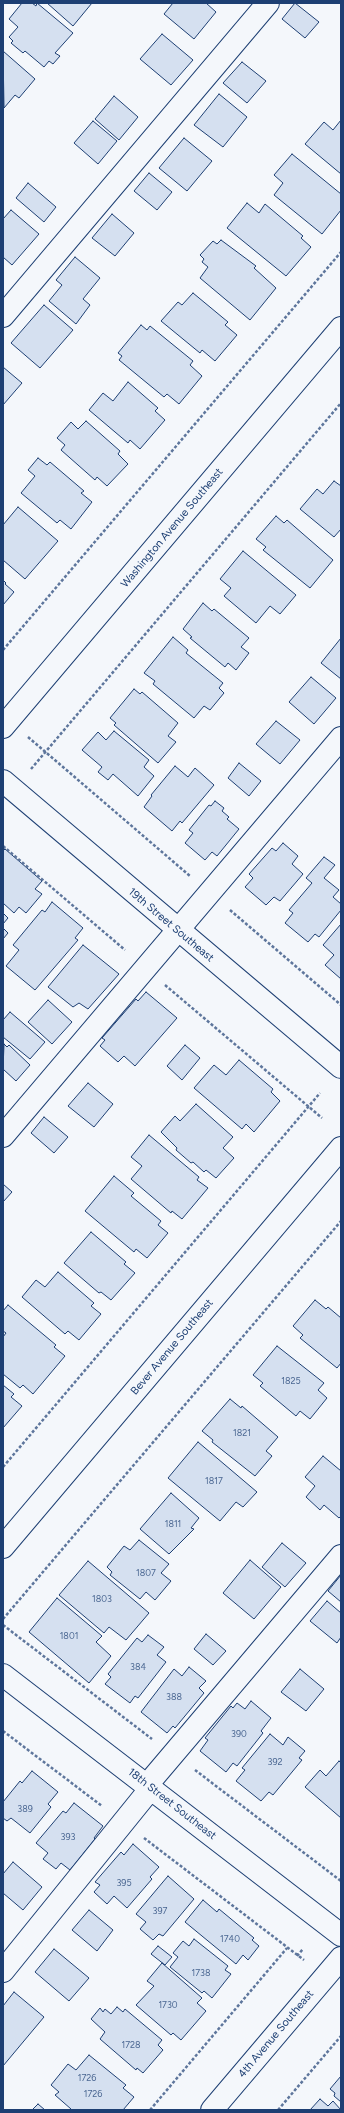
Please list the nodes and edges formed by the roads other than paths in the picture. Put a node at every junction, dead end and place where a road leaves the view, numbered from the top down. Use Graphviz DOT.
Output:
graph roads {
  1 [pos="268,3"];
  2 [pos="3,316"];
  3 [pos="341,328"];
  4 [pos="3,727"];
  5 [pos="341,738"];
  6 [pos="3,781"];
  7 [pos="178,931"];
  8 [pos="341,1067"];
  9 [pos="3,1136"];
  10 [pos="341,1148"];
  11 [pos="3,1547"];
  12 [pos="341,1556"];
  13 [pos="3,1675"];
  14 [pos="149,1786"];
  15 [pos="341,1935"];
  16 [pos="341,1958"];
  17 [pos="3,1971"];
  18 [pos="212,2110"];
  1 -- 2 [label="street"];
  3 -- 4 [label="street, Washington Avenue Southeast"];
  5 -- 7 [label="street"];
  6 -- 7 [label="street, 19th Street Southeast"];
  7 -- 8 [label="street, 19th Street Southeast"];
  7 -- 9 [label="street"];
  10 -- 11 [label="street, Bever Avenue Southeast"];
  12 -- 14 [label="street"];
  13 -- 14 [label="street, 18th Street Southeast"];
  14 -- 15 [label="street, 18th Street Southeast"];
  14 -- 17 [label="street"];
  16 -- 18 [label="street, 4th Avenue Southeast"];
}
